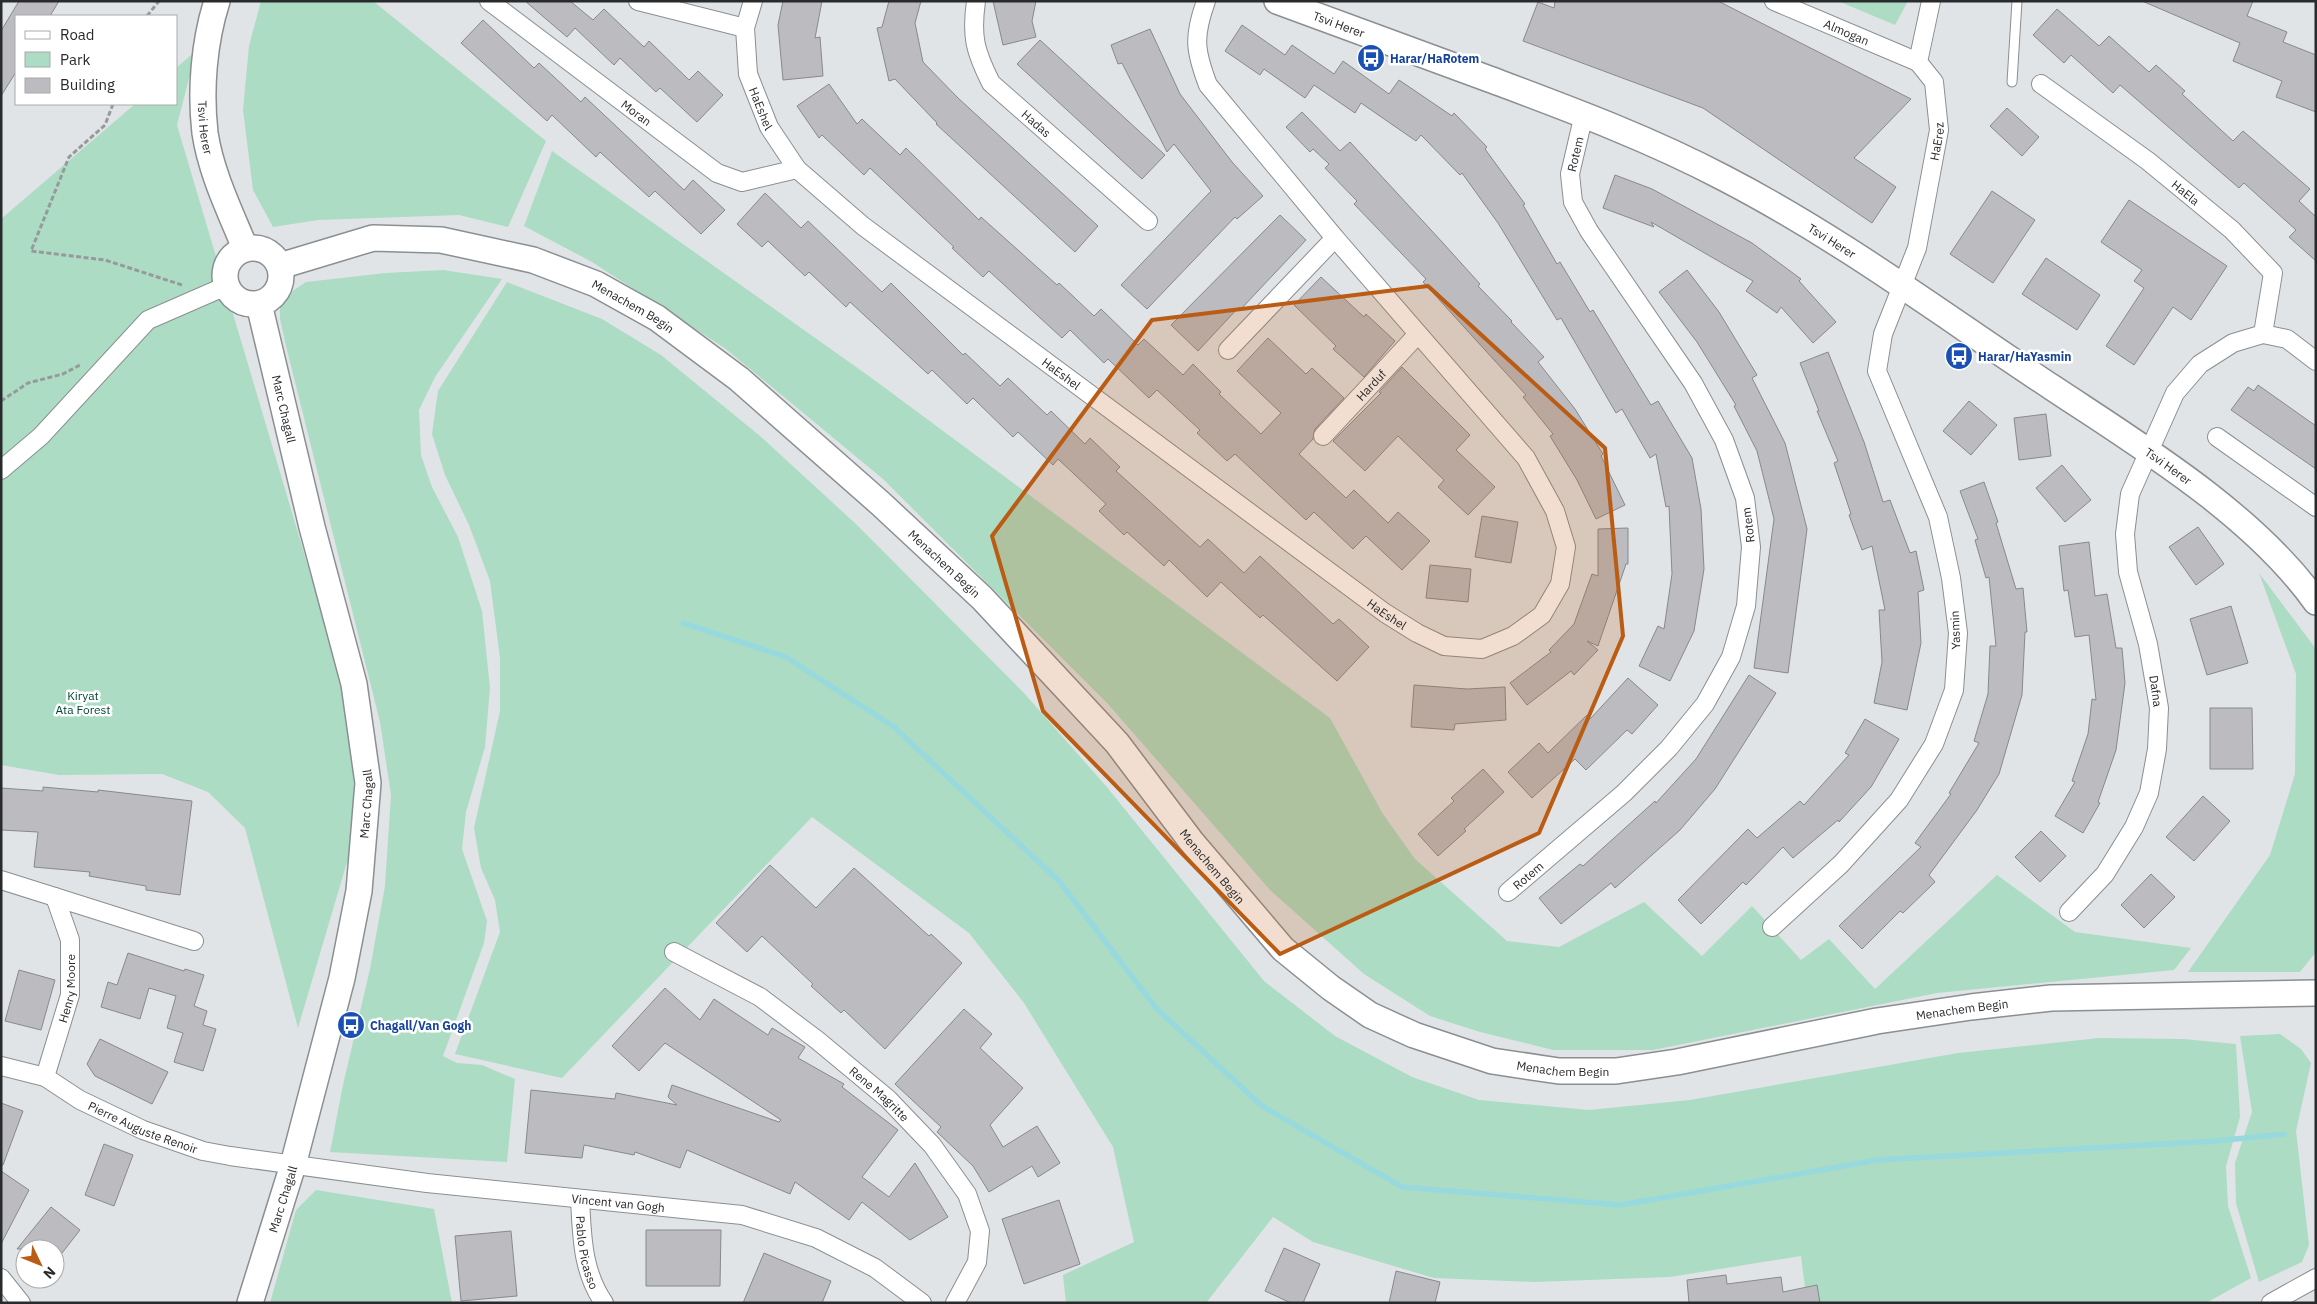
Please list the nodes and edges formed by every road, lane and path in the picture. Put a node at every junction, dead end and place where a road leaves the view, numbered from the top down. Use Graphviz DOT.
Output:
graph roads {
  1 [pos="159,1"];
  2 [pos="217,1"];
  3 [pos="489,1"];
  4 [pos="638,1"];
  5 [pos="753,1"];
  6 [pos="976,1"];
  7 [pos="1206,1"];
  8 [pos="1277,1"];
  9 [pos="1774,1"];
  10 [pos="1931,1"];
  11 [pos="2018,1"];
  12 [pos="148,15"];
  13 [pos="745,28"];
  14 [pos="1918,62"];
  15 [pos="2012,82"];
  16 [pos="2041,84"];
  17 [pos="113,105"];
  18 [pos="1584,114"];
  19 [pos="797,170"];
  20 [pos="1148,221"];
  21 [pos="1335,238"];
  22 [pos="245,248"];
  23 [pos="280,266"];
  24 [pos="1902,284"];
  25 [pos="218,290"];
  26 [pos="260,304"];
  27 [pos="1418,334"];
  28 [pos="2263,334"];
  29 [pos="1228,350"];
  30 [pos="89,361"];
  31 [pos="2316,361"];
  32 [pos="1,401"];
  33 [pos="1323,436"];
  34 [pos="2217,437"];
  35 [pos="2149,452"];
  36 [pos="1,470"];
  37 [pos="2316,507"];
  38 [pos="2316,602"];
  39 [pos="1,880"];
  40 [pos="1508,892"];
  41 [pos="55,897"];
  42 [pos="2069,912"];
  43 [pos="1772,927"];
  44 [pos="194,941"];
  45 [pos="674,952"];
  46 [pos="2316,994"];
  47 [pos="1,1066"];
  48 [pos="45,1078"];
  49 [pos="293,1165"];
  50 [pos="580,1198"];
  51 [pos="1,1278"];
  52 [pos="2316,1278"];
  53 [pos="20,1303"];
  54 [pos="250,1303"];
  55 [pos="604,1303"];
  56 [pos="922,1303"];
  57 [pos="955,1303"];
  58 [pos="2272,1303"];
  1 -- 12 [label="path"];
  2 -- 22 [label="street, Tsvi Herer"];
  3 -- 19 [label="street, Moran"];
  4 -- 13 [label="street"];
  5 -- 13 [label="street, HaEshel"];
  6 -- 20 [label="street, Hadas"];
  7 -- 21 [label="street, HaEshel"];
  8 -- 18 [label="street, Tsvi Herer"];
  9 -- 14 [label="street, Almogan"];
  10 -- 14 [label="street"];
  11 -- 15 [label="lane"];
  13 -- 19 [label="street, HaEshel"];
  14 -- 24 [label="street, HaErez"];
  16 -- 28 [label="street, HaEla"];
  17 -- 25 [label="path"];
  18 -- 24 [label="street, Tsvi Herer"];
  18 -- 40 [label="street, Rotem"];
  19 -- 27 [label="street, HaEshel"];
  21 -- 27 [label="street, HaEshel"];
  21 -- 29 [label="street"];
  22 -- 23 [label="street"];
  22 -- 25 [label="street"];
  23 -- 26 [label="street"];
  23 -- 46 [label="street, Menachem Begin"];
  24 -- 35 [label="street, Tsvi Herer"];
  24 -- 43 [label="street, Yasmin"];
  25 -- 26 [label="street"];
  25 -- 36 [label="street"];
  26 -- 49 [label="street, Marc Chagall"];
  27 -- 33 [label="street, Harduf"];
  28 -- 31 [label="street"];
  28 -- 35 [label="street"];
  30 -- 32 [label="path"];
  34 -- 37 [label="street"];
  35 -- 38 [label="street, Tsvi Herer"];
  35 -- 42 [label="street, Dafna"];
  39 -- 41 [label="street"];
  41 -- 44 [label="street"];
  41 -- 48 [label="street, Henry Moore"];
  45 -- 57 [label="street, Rene Magritte"];
  47 -- 48 [label="street, Pierre Auguste Renoir"];
  48 -- 49 [label="street, Pierre Auguste Renoir"];
  49 -- 50 [label="street, Vincent van Gogh"];
  49 -- 54 [label="street, Marc Chagall"];
  50 -- 55 [label="street, Pablo Picasso"];
  50 -- 56 [label="street, Vincent van Gogh"];
  51 -- 53 [label="street"];
  52 -- 58 [label="street"];
}
